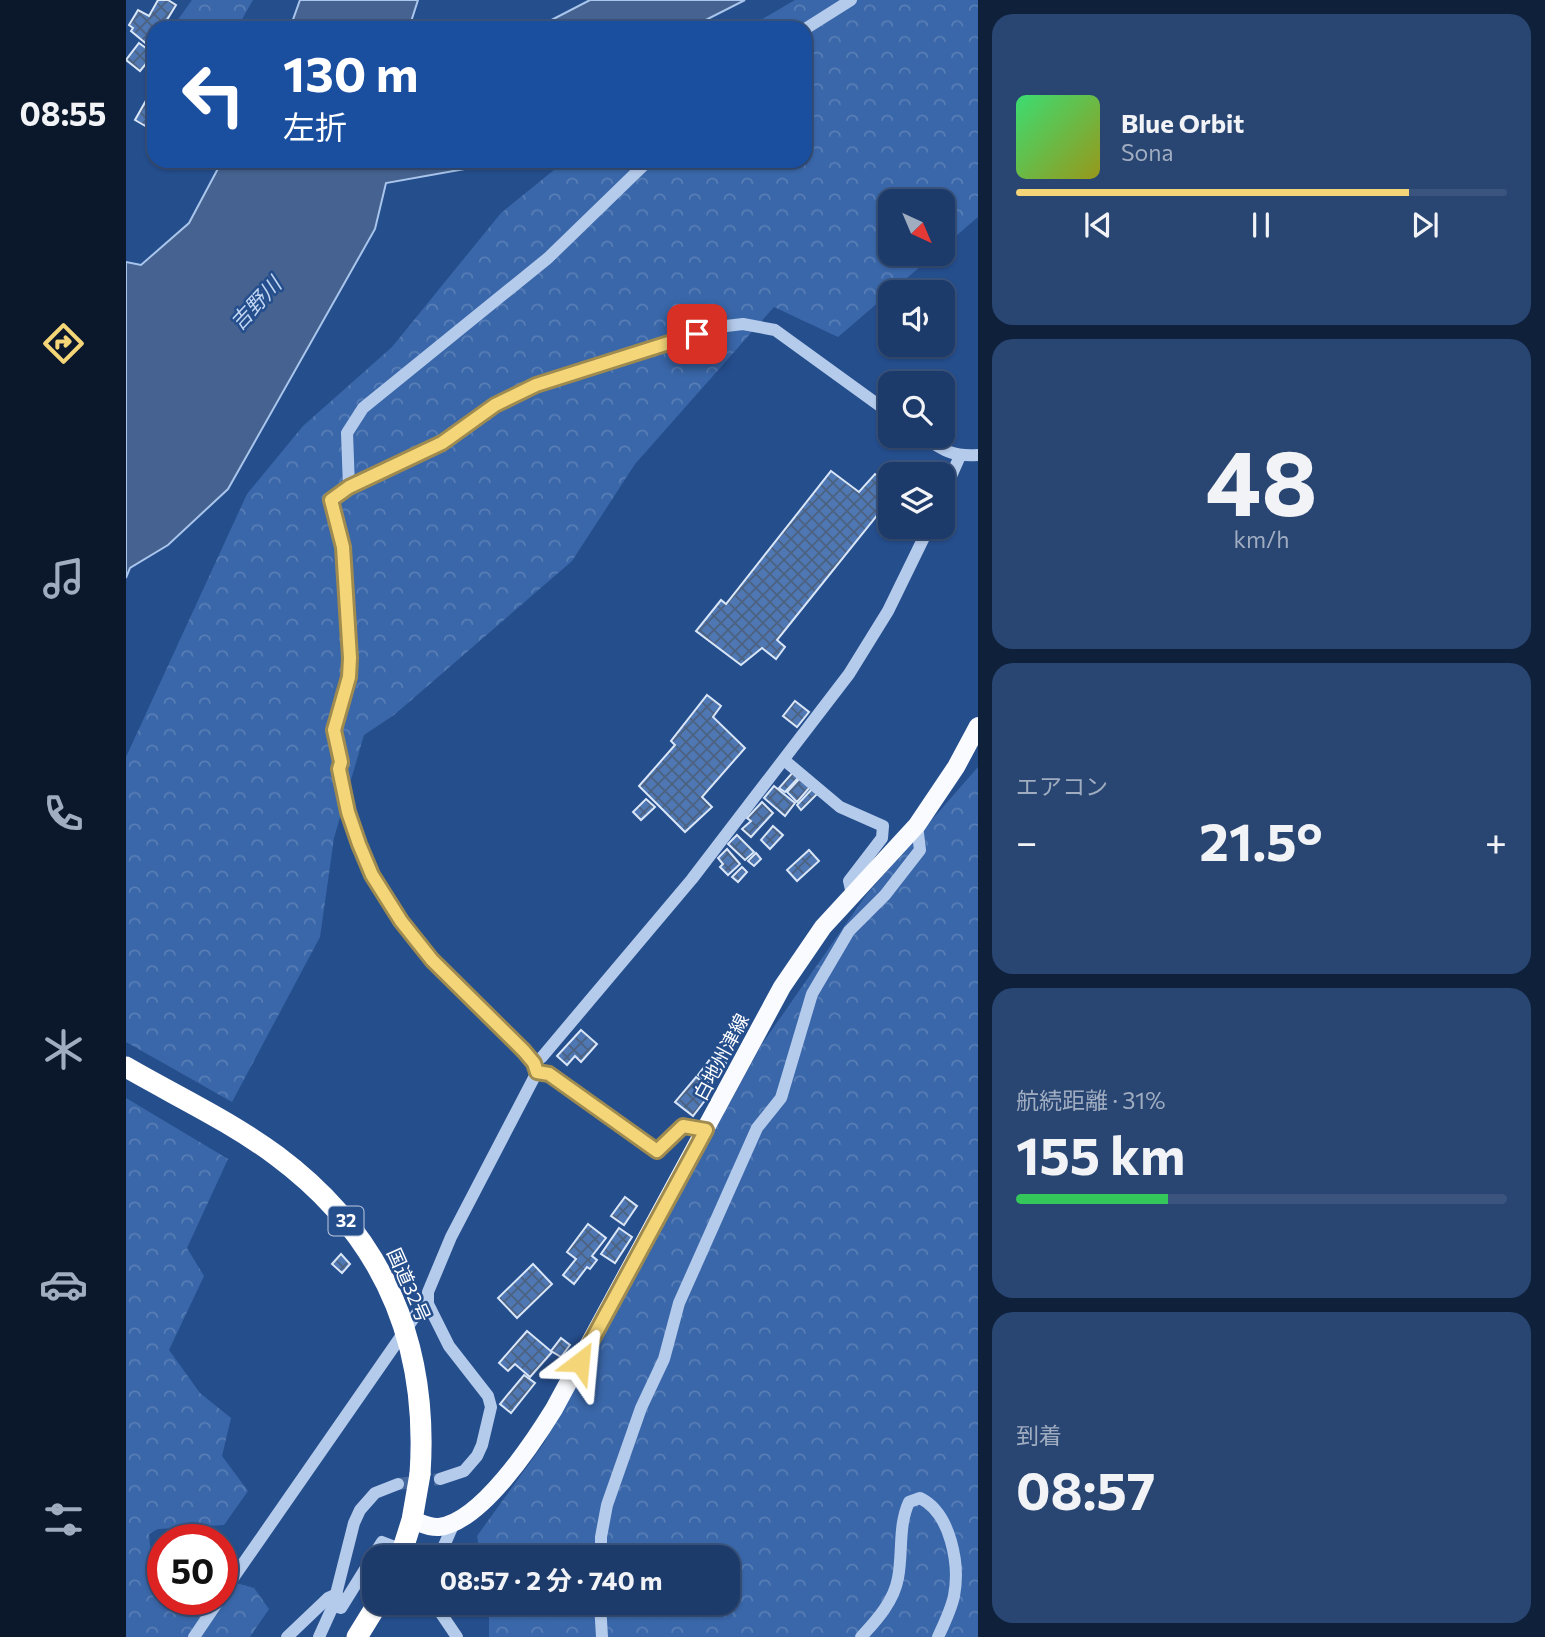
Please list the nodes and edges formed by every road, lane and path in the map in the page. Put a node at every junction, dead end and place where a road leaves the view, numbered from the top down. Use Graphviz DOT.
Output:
graph roads {
  1 [pos="851,0"];
  2 [pos="812,25"];
  3 [pos="641,168"];
  4 [pos="878,405"];
  5 [pos="940,448"];
  6 [pos="978,455"];
  7 [pos="960,456"];
  8 [pos="955,467"];
  9 [pos="349,487"];
  10 [pos="923,539"];
  11 [pos="978,726"];
  12 [pos="784,760"];
  13 [pos="917,825"];
  14 [pos="852,894"];
  15 [pos="126,1067"];
  16 [pos="535,1068"];
  17 [pos="706,1130"];
  18 [pos="428,1304"];
  19 [pos="430,1476"];
  20 [pos="398,1483"];
  21 [pos="412,1520"];
  22 [pos="454,1523"];
  23 [pos="405,1545"];
  24 [pos="444,1545"];
  25 [pos="601,1545"];
  26 [pos="238,1571"];
  27 [pos="362,1574"];
  28 [pos="335,1600"];
  29 [pos="209,1615"];
  30 [pos="371,1615"];
  31 [pos="442,1615"];
  32 [pos="601,1615"];
  33 [pos="194,1637"];
  34 [pos="287,1637"];
  35 [pos="319,1637"];
  36 [pos="357,1637"];
  37 [pos="457,1637"];
  38 [pos="602,1637"];
  39 [pos="861,1637"];
  40 [pos="938,1637"];
  1 -- 2 [label="street"];
  3 -- 9 [label="street"];
  4 -- 9 [label="street"];
  5 -- 7 [label="street"];
  6 -- 7 [label="street"];
  7 -- 8 [label="street"];
  9 -- 16 [label="street"];
  10 -- 12 [label="street"];
  11 -- 13 [label="main road, 白地州津線"];
  12 -- 14 [label="street"];
  12 -- 16 [label="street"];
  13 -- 14 [label="main road, 白地州津線"];
  13 -- 25 [label="street"];
  14 -- 17 [label="main road, 白地州津線"];
  15 -- 19 [label="highway, 国道32号 / 32, bridge"];
  16 -- 17 [label="street"];
  16 -- 18 [label="street"];
  17 -- 22 [label="main road, 白地州津線"];
  18 -- 19 [label="street"];
  18 -- 26 [label="street"];
  19 -- 21 [label="highway, 国道32号 / 32"];
  20 -- 28 [label="street"];
  21 -- 22 [label="main road"];
  21 -- 23 [label="highway, 国道32号 / 32"];
  22 -- 24 [label="street"];
  27 -- 28 [label="street"];
  28 -- 34 [label="street"];
  28 -- 35 [label="street"];
  29 -- 33 [label="street"];
  30 -- 36 [label="highway"];
  31 -- 37 [label="street"];
  32 -- 38 [label="street"];
  39 -- 40 [label="street"];
}
